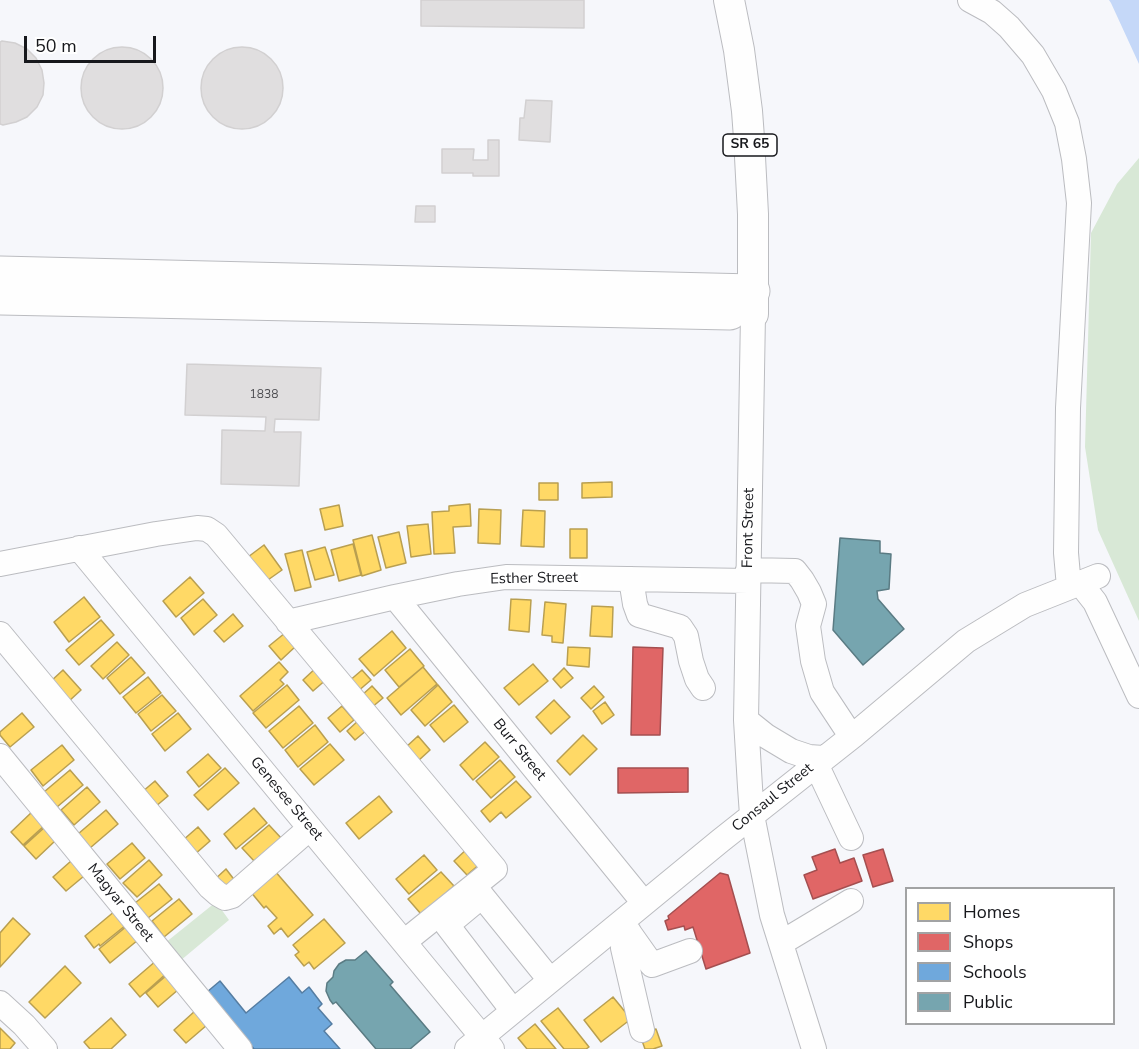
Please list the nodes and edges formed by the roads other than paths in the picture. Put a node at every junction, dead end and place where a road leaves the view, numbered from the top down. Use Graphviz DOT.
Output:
graph roads {
  1 [pos="729,0"];
  2 [pos="970,0"];
  3 [pos="0,273"];
  4 [pos="0,298"];
  5 [pos="753,302"];
  6 [pos="79,549"];
  7 [pos="0,564"];
  8 [pos="748,575"];
  9 [pos="630,579"];
  10 [pos="1082,582"];
  11 [pos="395,597"];
  12 [pos="288,622"];
  13 [pos="0,634"];
  14 [pos="703,688"];
  15 [pos="1139,696"];
  16 [pos="746,720"];
  17 [pos="851,736"];
  18 [pos="0,756"];
  19 [pos="819,761"];
  20 [pos="752,815"];
  21 [pos="310,828"];
  22 [pos="851,838"];
  23 [pos="478,891"];
  24 [pos="851,901"];
  25 [pos="644,903"];
  26 [pos="442,920"];
  27 [pos="625,927"];
  28 [pos="404,942"];
  29 [pos="781,943"];
  30 [pos="690,951"];
  31 [pos="550,980"];
  32 [pos="0,1003"];
  33 [pos="513,1011"];
  34 [pos="642,1030"];
  35 [pos="480,1045"];
  36 [pos="45,1049"];
  37 [pos="240,1049"];
  38 [pos="814,1049"];
  1 -- 5 [label="main road, Front Street / SR 65"];
  2 -- 10 [label="street"];
  3 -- 5 [label="highway"];
  4 -- 5 [label="highway"];
  5 -- 8 [label="street, Front Street"];
  6 -- 7 [label="street"];
  6 -- 12 [label="street"];
  6 -- 21 [label="street, Genesee Street"];
  8 -- 9 [label="street, Esther Street"];
  8 -- 16 [label="street, Front Street"];
  8 -- 17 [label="street, Esther Street"];
  9 -- 11 [label="street, Esther Street"];
  9 -- 14 [label="street"];
  10 -- 15 [label="street"];
  10 -- 17 [label="street, Consaul Street"];
  11 -- 12 [label="street, Esther Street"];
  11 -- 25 [label="street, Burr Street"];
  12 -- 23 [label="street"];
  13 -- 21 [label="street"];
  16 -- 19 [label="street"];
  16 -- 20 [label="street, Front Street"];
  17 -- 19 [label="street, Consaul Street"];
  18 -- 37 [label="street, Magyar Street"];
  19 -- 20 [label="street, Consaul Street"];
  19 -- 22 [label="street"];
  20 -- 25 [label="street, Consaul Street"];
  20 -- 29 [label="street, Front Street"];
  21 -- 28 [label="street, Genesee Street"];
  23 -- 26 [label="street"];
  23 -- 31 [label="street"];
  24 -- 29 [label="street"];
  25 -- 27 [label="street, Consaul Street"];
  26 -- 28 [label="street"];
  26 -- 33 [label="street"];
  27 -- 30 [label="street"];
  27 -- 31 [label="street, Consaul Street"];
  27 -- 34 [label="street"];
  28 -- 35 [label="street, Genesee Street"];
  29 -- 38 [label="street, Front Street"];
  31 -- 33 [label="street, Consaul Street"];
  32 -- 36 [label="street"];
  33 -- 35 [label="street, Consaul Street"];
}
